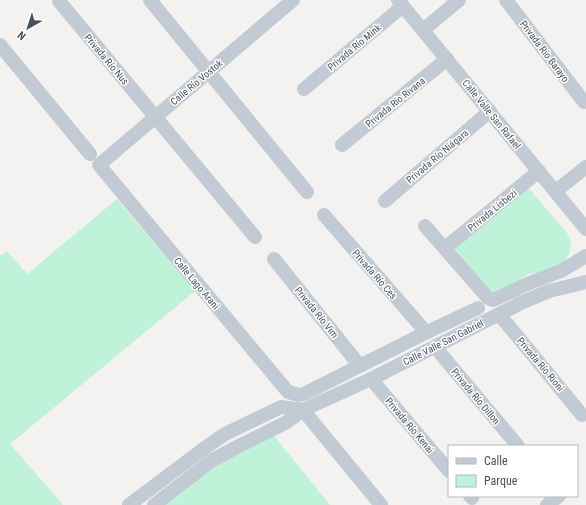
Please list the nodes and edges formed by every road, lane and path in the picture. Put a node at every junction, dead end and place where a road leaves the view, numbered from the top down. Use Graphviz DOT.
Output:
graph roads {
  1 [pos="150,0"];
  2 [pos="293,0"];
  3 [pos="459,0"];
  4 [pos="506,0"];
  5 [pos="59,1"];
  6 [pos="401,3"];
  7 [pos="423,30"];
  8 [pos="0,45"];
  9 [pos="447,59"];
  10 [pos="208,72"];
  11 [pos="304,89"];
  12 [pos="584,102"];
  13 [pos="490,111"];
  14 [pos="156,117"];
  15 [pos="342,145"];
  16 [pos="90,154"];
  17 [pos="99,165"];
  18 [pos="586,167"];
  19 [pos="539,171"];
  20 [pos="307,192"];
  21 [pos="556,192"];
  22 [pos="385,200"];
  23 [pos="324,215"];
  24 [pos="425,226"];
  25 [pos="585,226"];
  26 [pos="255,236"];
  27 [pos="445,248"];
  28 [pos="586,256"];
  29 [pos="274,259"];
  30 [pos="586,282"];
  31 [pos="478,308"];
  32 [pos="499,314"];
  33 [pos="426,332"];
  34 [pos="435,347"];
  35 [pos="360,366"];
  36 [pos="371,378"];
  37 [pos="302,410"];
  38 [pos="582,415"];
  39 [pos="517,445"];
  40 [pos="448,470"];
  41 [pos="558,497"];
  42 [pos="129,505"];
  43 [pos="154,505"];
  44 [pos="381,505"];
  45 [pos="547,505"];
  1 -- 10 [label="street"];
  2 -- 10 [label="street, Calle Río Vostok"];
  3 -- 7 [label="street"];
  4 -- 12 [label="street, Privada Río Barayo"];
  5 -- 14 [label="street, Privada Río Nus"];
  6 -- 7 [label="street, Calle Valle San Rafael"];
  6 -- 11 [label="street, Privada Río Mink"];
  7 -- 9 [label="street, Calle Valle San Rafael"];
  8 -- 16 [label="street"];
  9 -- 13 [label="street, Calle Valle San Rafael"];
  9 -- 15 [label="street, Privada Río Rivana"];
  10 -- 14 [label="street, Calle Río Vostok"];
  10 -- 20 [label="street"];
  13 -- 19 [label="street, Calle Valle San Rafael"];
  13 -- 22 [label="street, Privada Río Niágara"];
  14 -- 17 [label="street, Calle Río Vostok"];
  14 -- 26 [label="street, Privada Río Nus"];
  17 -- 35 [label="street, Calle Lago Arani"];
  18 -- 21 [label="street"];
  19 -- 21 [label="street, Calle Valle San Rafael"];
  19 -- 27 [label="street, Privada Lisbezi"];
  21 -- 25 [label="street, Calle Valle San Rafael"];
  23 -- 33 [label="street, Privada Río Ces"];
  24 -- 27 [label="street"];
  27 -- 28 [label="street"];
  29 -- 35 [label="street, Privada Río Vim"];
  30 -- 32 [label="street, Calle Valle San Gabriel"];
  31 -- 33 [label="street"];
  32 -- 34 [label="street, Calle Valle San Gabriel"];
  32 -- 38 [label="street, Privada Río Rioni"];
  33 -- 35 [label="street"];
  34 -- 36 [label="street, Calle Valle San Gabriel"];
  34 -- 39 [label="street, Privada Río Dillon"];
  36 -- 37 [label="street, Calle Valle San Gabriel"];
  36 -- 40 [label="street, Privada Río Kenai"];
  37 -- 42 [label="street"];
  37 -- 43 [label="street, Calle Valle San Gabriel"];
  37 -- 44 [label="street"];
  41 -- 45 [label="street"];
}
